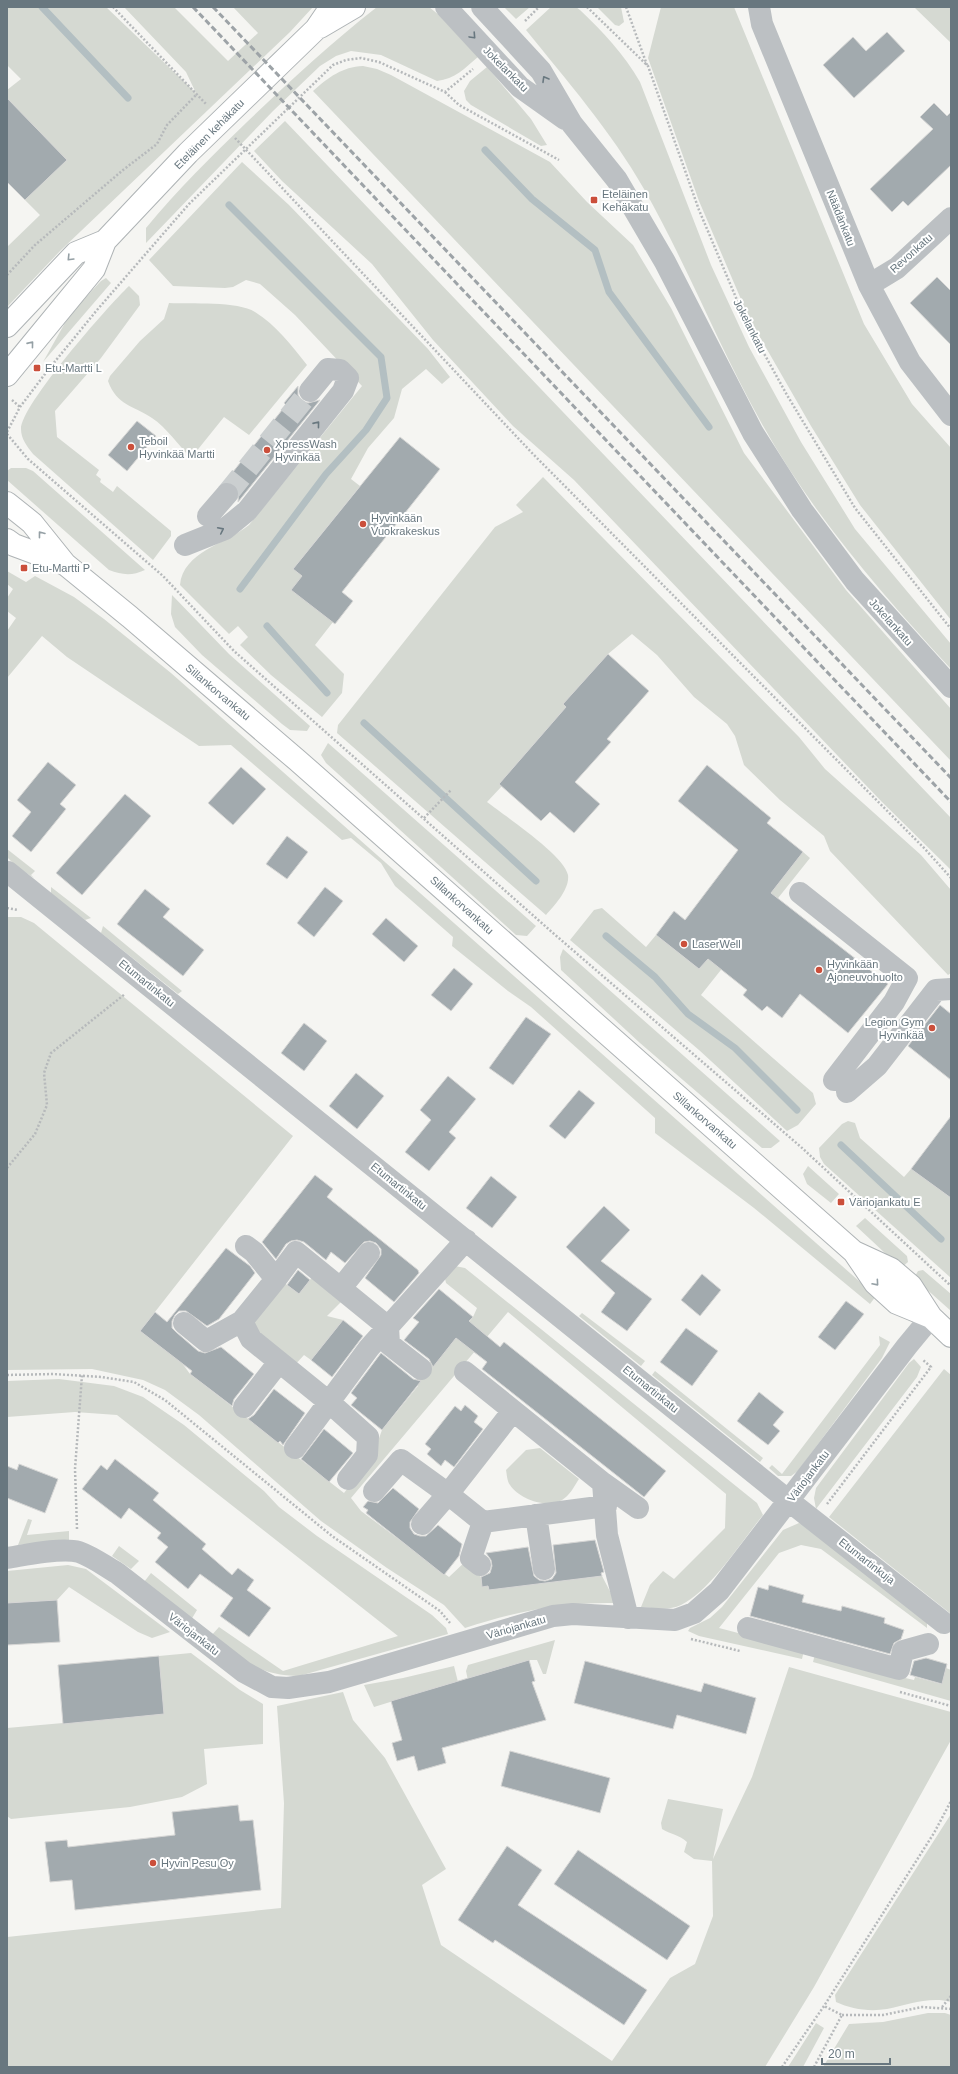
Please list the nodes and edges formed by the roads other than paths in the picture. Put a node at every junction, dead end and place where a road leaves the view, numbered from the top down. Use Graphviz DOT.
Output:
graph roads {
  1 [pos="331,7"];
  2 [pos="354,7"];
  3 [pos="446,7"];
  4 [pos="482,7"];
  5 [pos="759,7"];
  6 [pos="316,29"];
  7 [pos="572,124"];
  8 [pos="951,218"];
  9 [pos="104,241"];
  10 [pos="869,285"];
  11 [pos="7,326"];
  12 [pos="7,375"];
  13 [pos="310,391"];
  14 [pos="951,415"];
  15 [pos="227,494"];
  16 [pos="7,503"];
  17 [pos="208,516"];
  18 [pos="7,540"];
  19 [pos="185,545"];
  20 [pos="65,564"];
  21 [pos="951,687"];
  22 [pos="8,873"];
  23 [pos="800,893"];
  24 [pos="951,990"];
  25 [pos="466,1240"];
  26 [pos="246,1246"];
  27 [pos="369,1252"];
  28 [pos="276,1279"];
  29 [pos="341,1288"];
  30 [pos="931,1317"];
  31 [pos="242,1321"];
  32 [pos="184,1323"];
  33 [pos="388,1327"];
  34 [pos="951,1336"];
  35 [pos="279,1362"];
  36 [pos="421,1369"];
  37 [pos="464,1372"];
  38 [pos="330,1403"];
  39 [pos="244,1407"];
  40 [pos="512,1412"];
  41 [pos="295,1448"];
  42 [pos="348,1479"];
  43 [pos="603,1483"];
  44 [pos="374,1491"];
  45 [pos="448,1494"];
  46 [pos="789,1501"];
  47 [pos="606,1506"];
  48 [pos="638,1508"];
  49 [pos="536,1515"];
  50 [pos="483,1522"];
  51 [pos="422,1524"];
  52 [pos="7,1558"];
  53 [pos="480,1565"];
  54 [pos="544,1569"];
  55 [pos="628,1618"];
  56 [pos="944,1623"];
  57 [pos="748,1628"];
  58 [pos="928,1644"];
  1 -- 6 [label="main road, Eteläinen kehäkatu"];
  2 -- 6 [label="main road, Eteläinen kehäkatu"];
  3 -- 7 [label="street, Jokelankatu, one-way"];
  7 -- 4 [label="street, Jokelankatu, one-way"];
  5 -- 10 [label="street, Näädänkatu"];
  6 -- 9 [label="main road, Eteläinen kehäkatu"];
  7 -- 21 [label="street, Jokelankatu"];
  8 -- 10 [label="street, Revonkatu"];
  9 -- 11 [label="main road, Eteläinen kehäkatu, one-way"];
  12 -- 9 [label="main road, Eteläinen kehäkatu, one-way"];
  10 -- 14 [label="street, Näädänkatu"];
  19 -- 13 [label="street, one-way"];
  15 -- 17 [label="street"];
  20 -- 16 [label="main road, Sillankorvankatu, one-way"];
  18 -- 20 [label="main road, Sillankorvankatu"];
  20 -- 30 [label="main road, Sillankorvankatu"];
  22 -- 25 [label="street, Etumartinkatu"];
  23 -- 24 [label="street"];
  25 -- 33 [label="street"];
  25 -- 46 [label="street, Etumartinkatu"];
  26 -- 28 [label="street"];
  27 -- 29 [label="street"];
  28 -- 29 [label="street"];
  28 -- 31 [label="street"];
  29 -- 33 [label="street"];
  30 -- 34 [label="main road, Sillankorvankatu"];
  30 -- 46 [label="street, Väriojankatu"];
  31 -- 32 [label="street"];
  31 -- 35 [label="street"];
  33 -- 36 [label="street"];
  33 -- 38 [label="street"];
  35 -- 38 [label="street"];
  35 -- 39 [label="street"];
  37 -- 40 [label="street"];
  38 -- 41 [label="street"];
  38 -- 42 [label="street"];
  40 -- 43 [label="street"];
  40 -- 45 [label="street"];
  43 -- 47 [label="street"];
  43 -- 48 [label="street"];
  44 -- 45 [label="street"];
  45 -- 50 [label="street"];
  45 -- 51 [label="street"];
  46 -- 55 [label="street, Väriojankatu"];
  46 -- 56 [label="street, Etumartinkuja"];
  47 -- 49 [label="street"];
  47 -- 55 [label="street"];
  49 -- 50 [label="street"];
  49 -- 54 [label="street"];
  50 -- 53 [label="street"];
  52 -- 55 [label="street, Väriojankatu"];
  57 -- 58 [label="street"];
}
